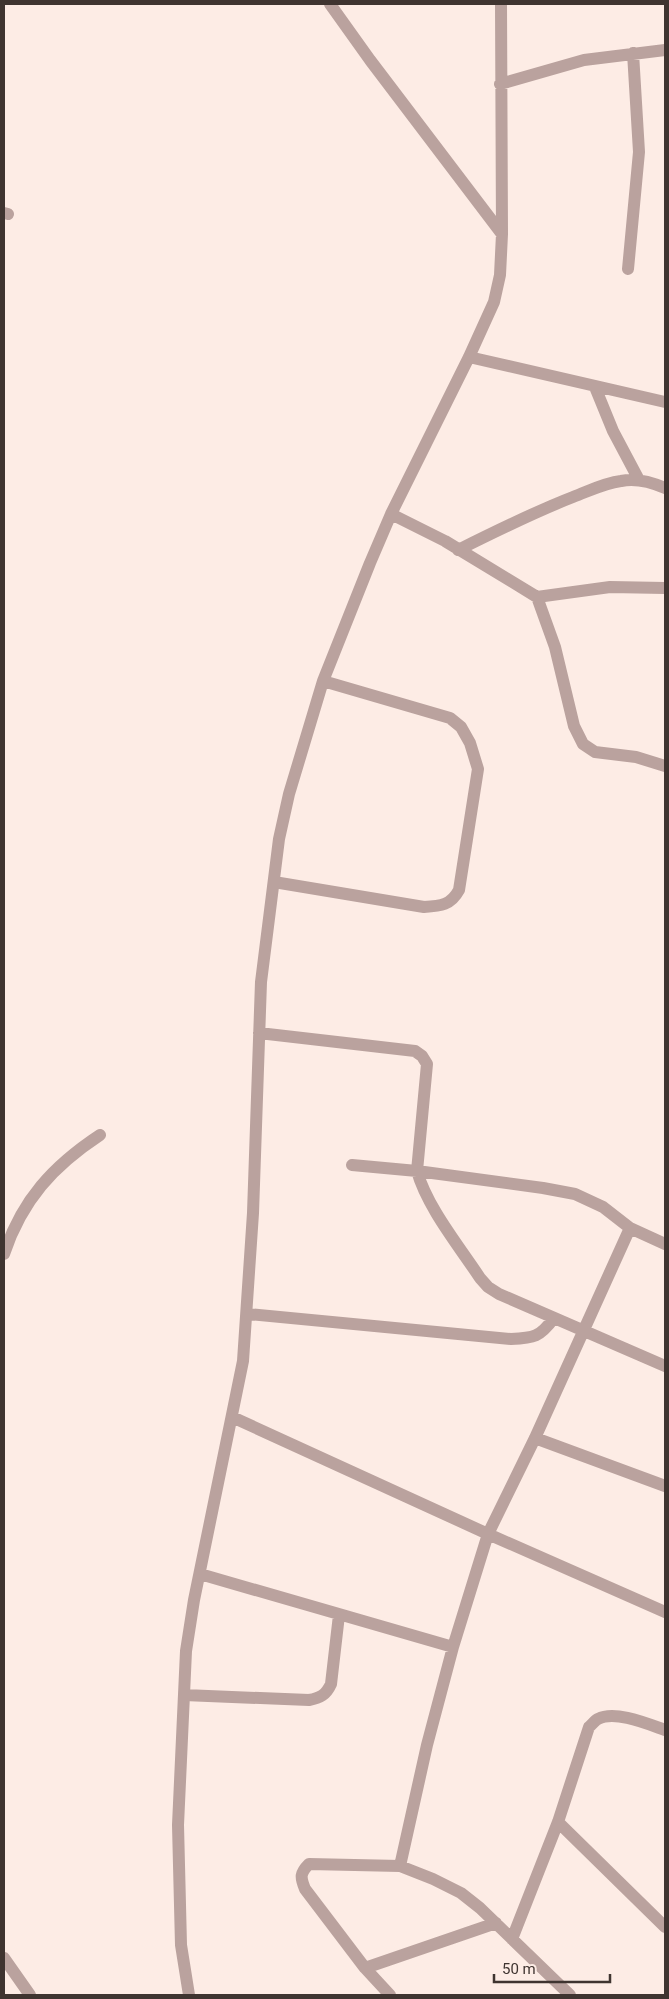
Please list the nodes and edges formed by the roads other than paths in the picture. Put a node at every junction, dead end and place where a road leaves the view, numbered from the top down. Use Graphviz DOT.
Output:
graph roads {
  1 [pos="330,4"];
  2 [pos="501,4"];
  3 [pos="665,50"];
  4 [pos="633,53"];
  5 [pos="500,84"];
  6 [pos="502,234"];
  7 [pos="628,269"];
  8 [pos="469,357"];
  9 [pos="595,387"];
  10 [pos="665,402"];
  11 [pos="639,480"];
  12 [pos="665,488"];
  13 [pos="391,514"];
  14 [pos="458,550"];
  15 [pos="665,588"];
  16 [pos="538,597"];
  17 [pos="323,681"];
  18 [pos="665,766"];
  19 [pos="274,882"];
  20 [pos="259,1033"];
  21 [pos="100,1135"];
  22 [pos="352,1165"];
  23 [pos="417,1171"];
  24 [pos="630,1228"];
  25 [pos="665,1244"];
  26 [pos="4,1254"];
  27 [pos="248,1314"];
  28 [pos="554,1318"];
  29 [pos="584,1331"];
  30 [pos="665,1366"];
  31 [pos="232,1417"];
  32 [pos="535,1438"];
  33 [pos="665,1486"];
  34 [pos="488,1534"];
  35 [pos="200,1574"];
  36 [pos="665,1612"];
  37 [pos="339,1615"];
  38 [pos="453,1646"];
  39 [pos="184,1695"];
  40 [pos="665,1730"];
  41 [pos="558,1822"];
  42 [pos="400,1866"];
  43 [pos="496,1923"];
  44 [pos="665,1927"];
  45 [pos="512,1939"];
  46 [pos="4,1958"];
  47 [pos="365,1968"];
  48 [pos="30,1995"];
  49 [pos="189,1995"];
  50 [pos="390,1995"];
  51 [pos="570,1995"];
  1 -- 6 [label="street"];
  2 -- 5 [label="street"];
  3 -- 4 [label="street"];
  4 -- 5 [label="street"];
  4 -- 7 [label="street"];
  5 -- 6 [label="street"];
  6 -- 8 [label="street"];
  8 -- 9 [label="street"];
  8 -- 13 [label="street"];
  9 -- 10 [label="street"];
  9 -- 11 [label="street"];
  11 -- 12 [label="street"];
  11 -- 14 [label="street"];
  13 -- 14 [label="street"];
  13 -- 17 [label="street"];
  14 -- 16 [label="street"];
  15 -- 16 [label="street"];
  16 -- 18 [label="street"];
  17 -- 19 [label="street"];
  17 -- 19 [label="street"];
  19 -- 20 [label="street"];
  20 -- 23 [label="street"];
  20 -- 27 [label="street"];
  21 -- 26 [label="street"];
  22 -- 23 [label="street"];
  23 -- 24 [label="street"];
  23 -- 28 [label="street"];
  24 -- 25 [label="street"];
  24 -- 29 [label="street"];
  27 -- 28 [label="street"];
  27 -- 31 [label="street"];
  28 -- 29 [label="street"];
  29 -- 30 [label="street"];
  29 -- 32 [label="street"];
  31 -- 34 [label="street"];
  31 -- 35 [label="street"];
  32 -- 33 [label="street"];
  32 -- 34 [label="street"];
  34 -- 36 [label="street"];
  34 -- 38 [label="street"];
  35 -- 37 [label="street"];
  35 -- 39 [label="street"];
  37 -- 38 [label="street"];
  37 -- 39 [label="street"];
  38 -- 42 [label="street"];
  39 -- 49 [label="street"];
  40 -- 41 [label="street"];
  41 -- 44 [label="street"];
  41 -- 45 [label="street"];
  42 -- 43 [label="street"];
  42 -- 47 [label="street"];
  43 -- 45 [label="street"];
  43 -- 47 [label="street"];
  45 -- 51 [label="street"];
  46 -- 48 [label="street"];
  47 -- 50 [label="street"];
}
